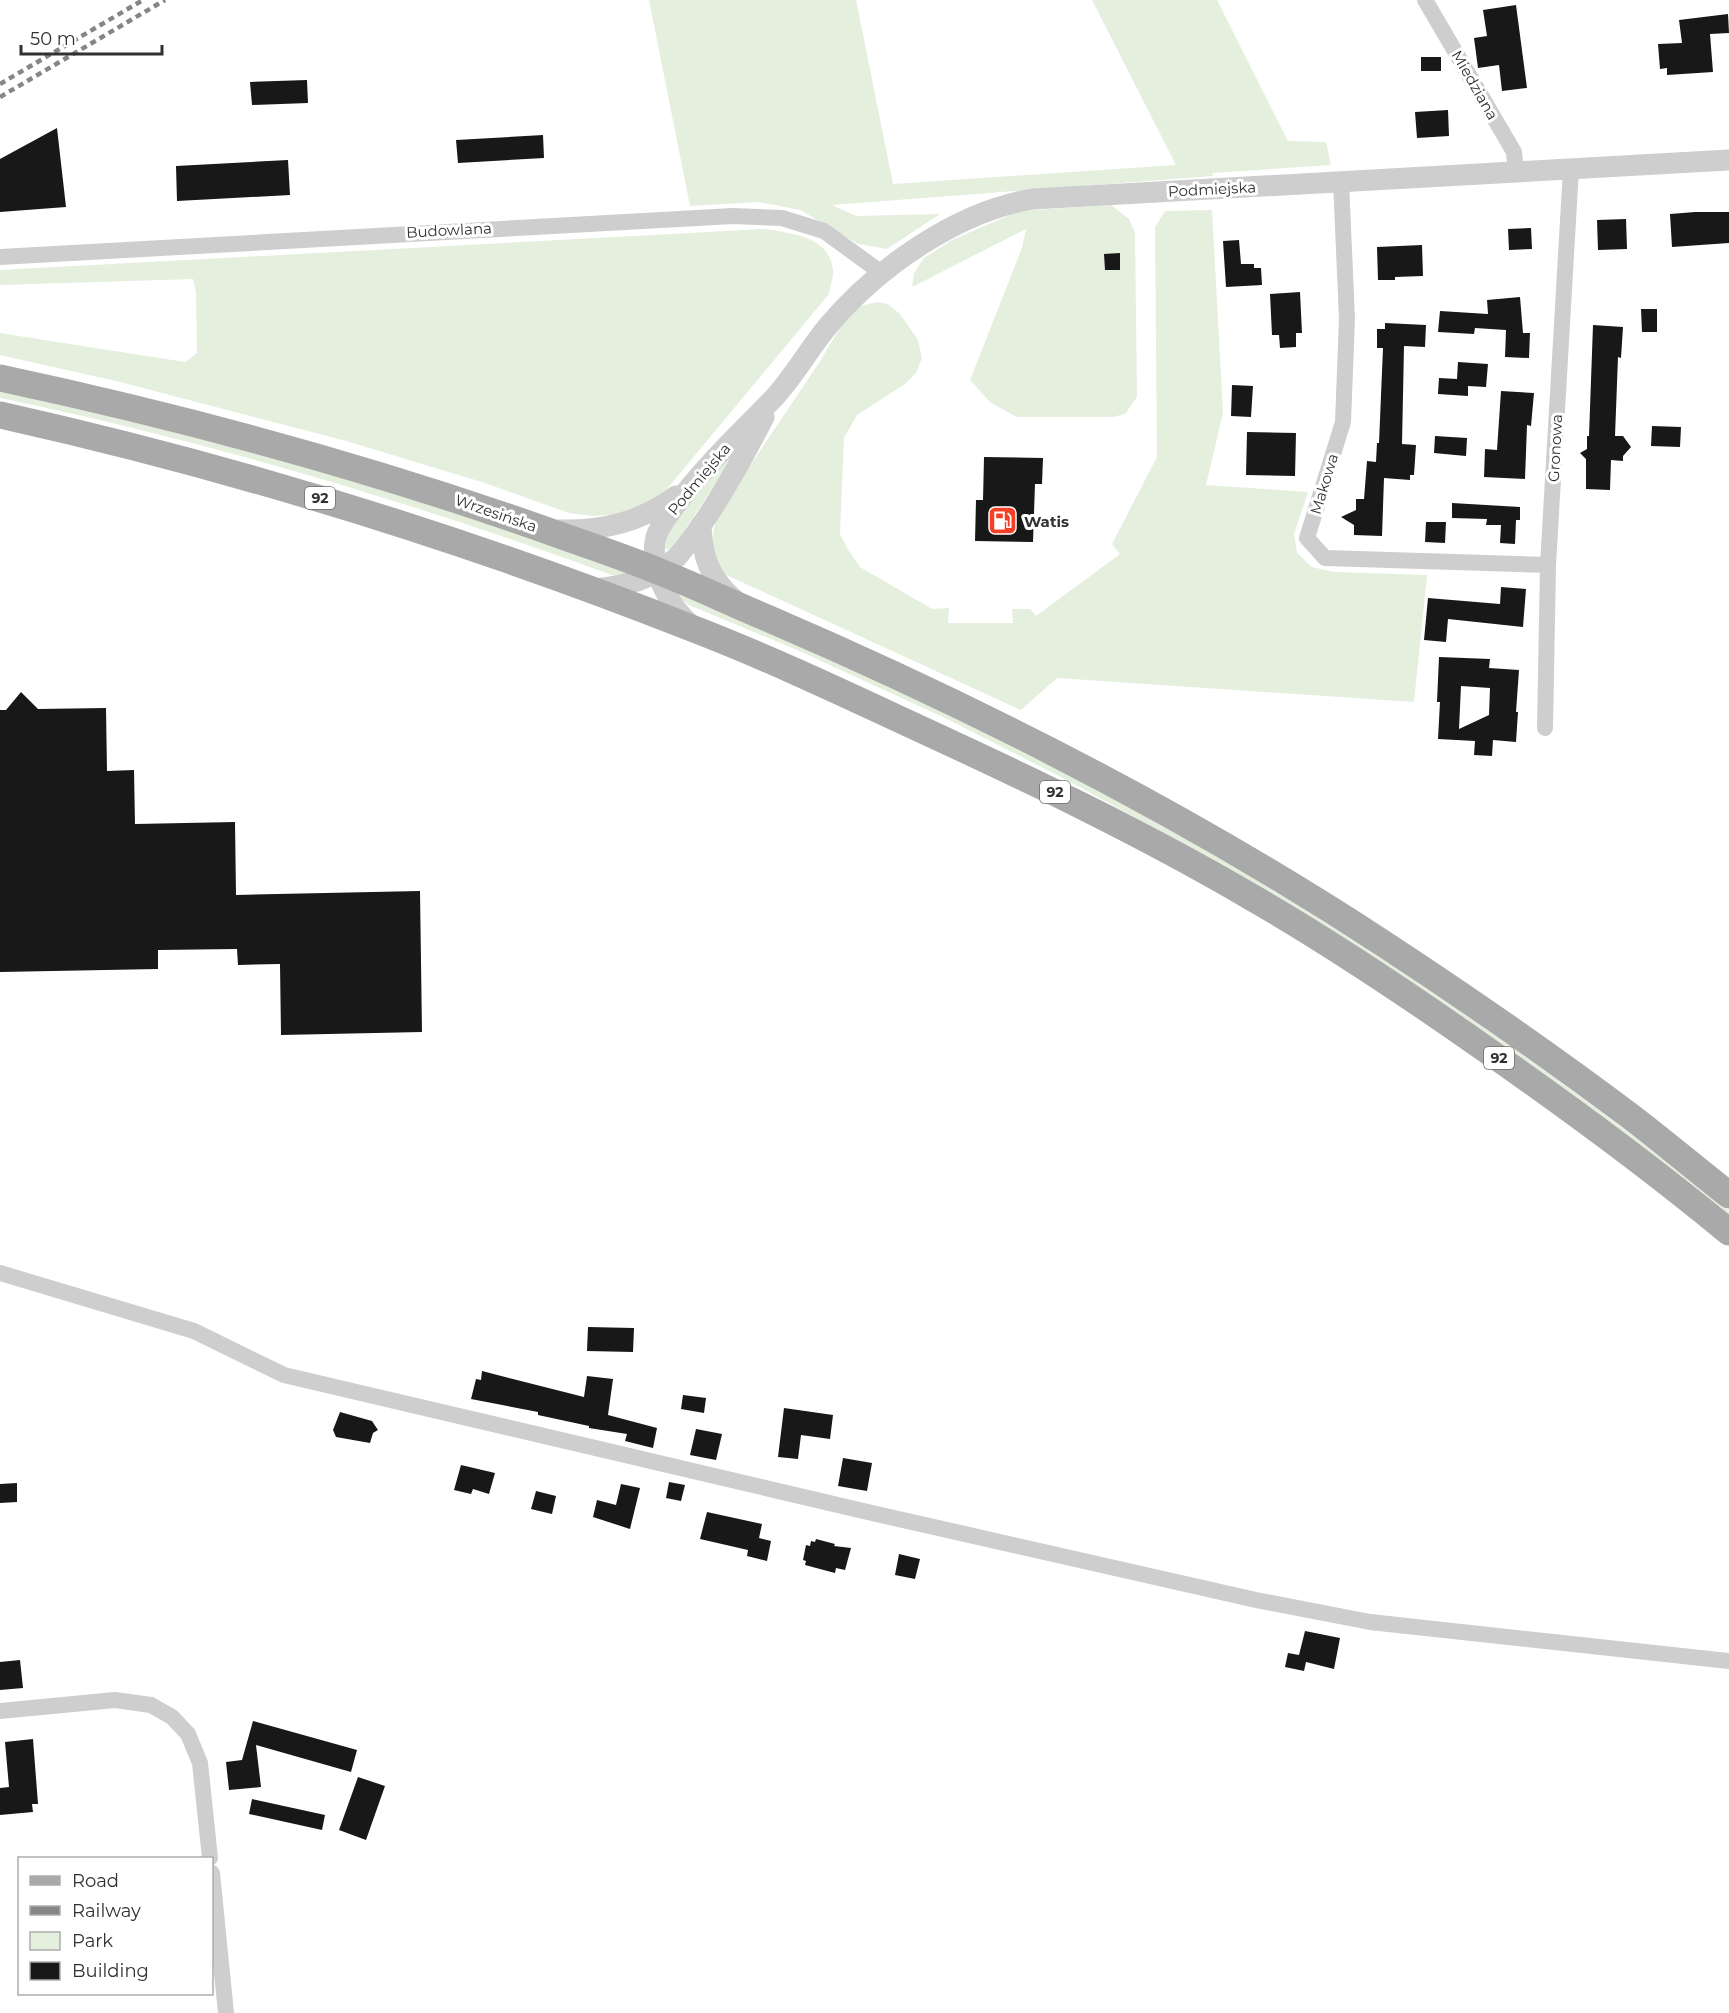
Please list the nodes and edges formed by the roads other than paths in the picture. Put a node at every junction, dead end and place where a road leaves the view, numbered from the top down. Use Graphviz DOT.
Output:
graph roads {
  1 [pos="1425,0"];
  2 [pos="1729,160"];
  3 [pos="1571,169"];
  4 [pos="1516,172"];
  5 [pos="1341,181"];
  6 [pos="0,256"];
  7 [pos="883,274"];
  8 [pos="0,378"];
  9 [pos="772,400"];
  10 [pos="0,415"];
  11 [pos="691,484"];
  12 [pos="701,525"];
  13 [pos="538,528"];
  14 [pos="1548,565"];
  15 [pos="658,571"];
  16 [pos="588,589"];
  17 [pos="747,609"];
  18 [pos="696,630"];
  19 [pos="1545,728"];
  20 [pos="1729,1195"];
  21 [pos="1729,1232"];
  22 [pos="0,1273"];
  23 [pos="1729,1661"];
  24 [pos="0,1711"];
  25 [pos="210,1857"];
  26 [pos="213,1883"];
  27 [pos="226,2013"];
  1 -- 4 [label="street, Miedziana"];
  2 -- 3 [label="street, Podmiejska"];
  3 -- 4 [label="street, Podmiejska"];
  3 -- 14 [label="street, Gronowa"];
  4 -- 5 [label="street, Podmiejska"];
  5 -- 7 [label="street, Podmiejska"];
  5 -- 14 [label="street, Makowa"];
  6 -- 7 [label="street, Budowlana"];
  7 -- 9 [label="street, Podmiejska"];
  8 -- 13 [label="main road, Wrzesińska / 92"];
  9 -- 11 [label="street, Podmiejska"];
  9 -- 12 [label="street, Podmiejska"];
  10 -- 16 [label="main road, 92"];
  11 -- 13 [label="street"];
  11 -- 15 [label="street, Podmiejska"];
  12 -- 15 [label="street, Podmiejska"];
  12 -- 17 [label="street"];
  13 -- 15 [label="main road, Wrzesińska / 92"];
  14 -- 19 [label="street, Gronowa"];
  15 -- 16 [label="street, Podmiejska"];
  15 -- 17 [label="main road, Wrzesińska / 92"];
  15 -- 18 [label="street, Podmiejska"];
  16 -- 18 [label="main road, 92"];
  17 -- 20 [label="main road, Wrzesińska / 92"];
  18 -- 21 [label="main road, 92"];
  22 -- 23 [label="street"];
  24 -- 25 [label="street"];
  26 -- 27 [label="street"];
}
